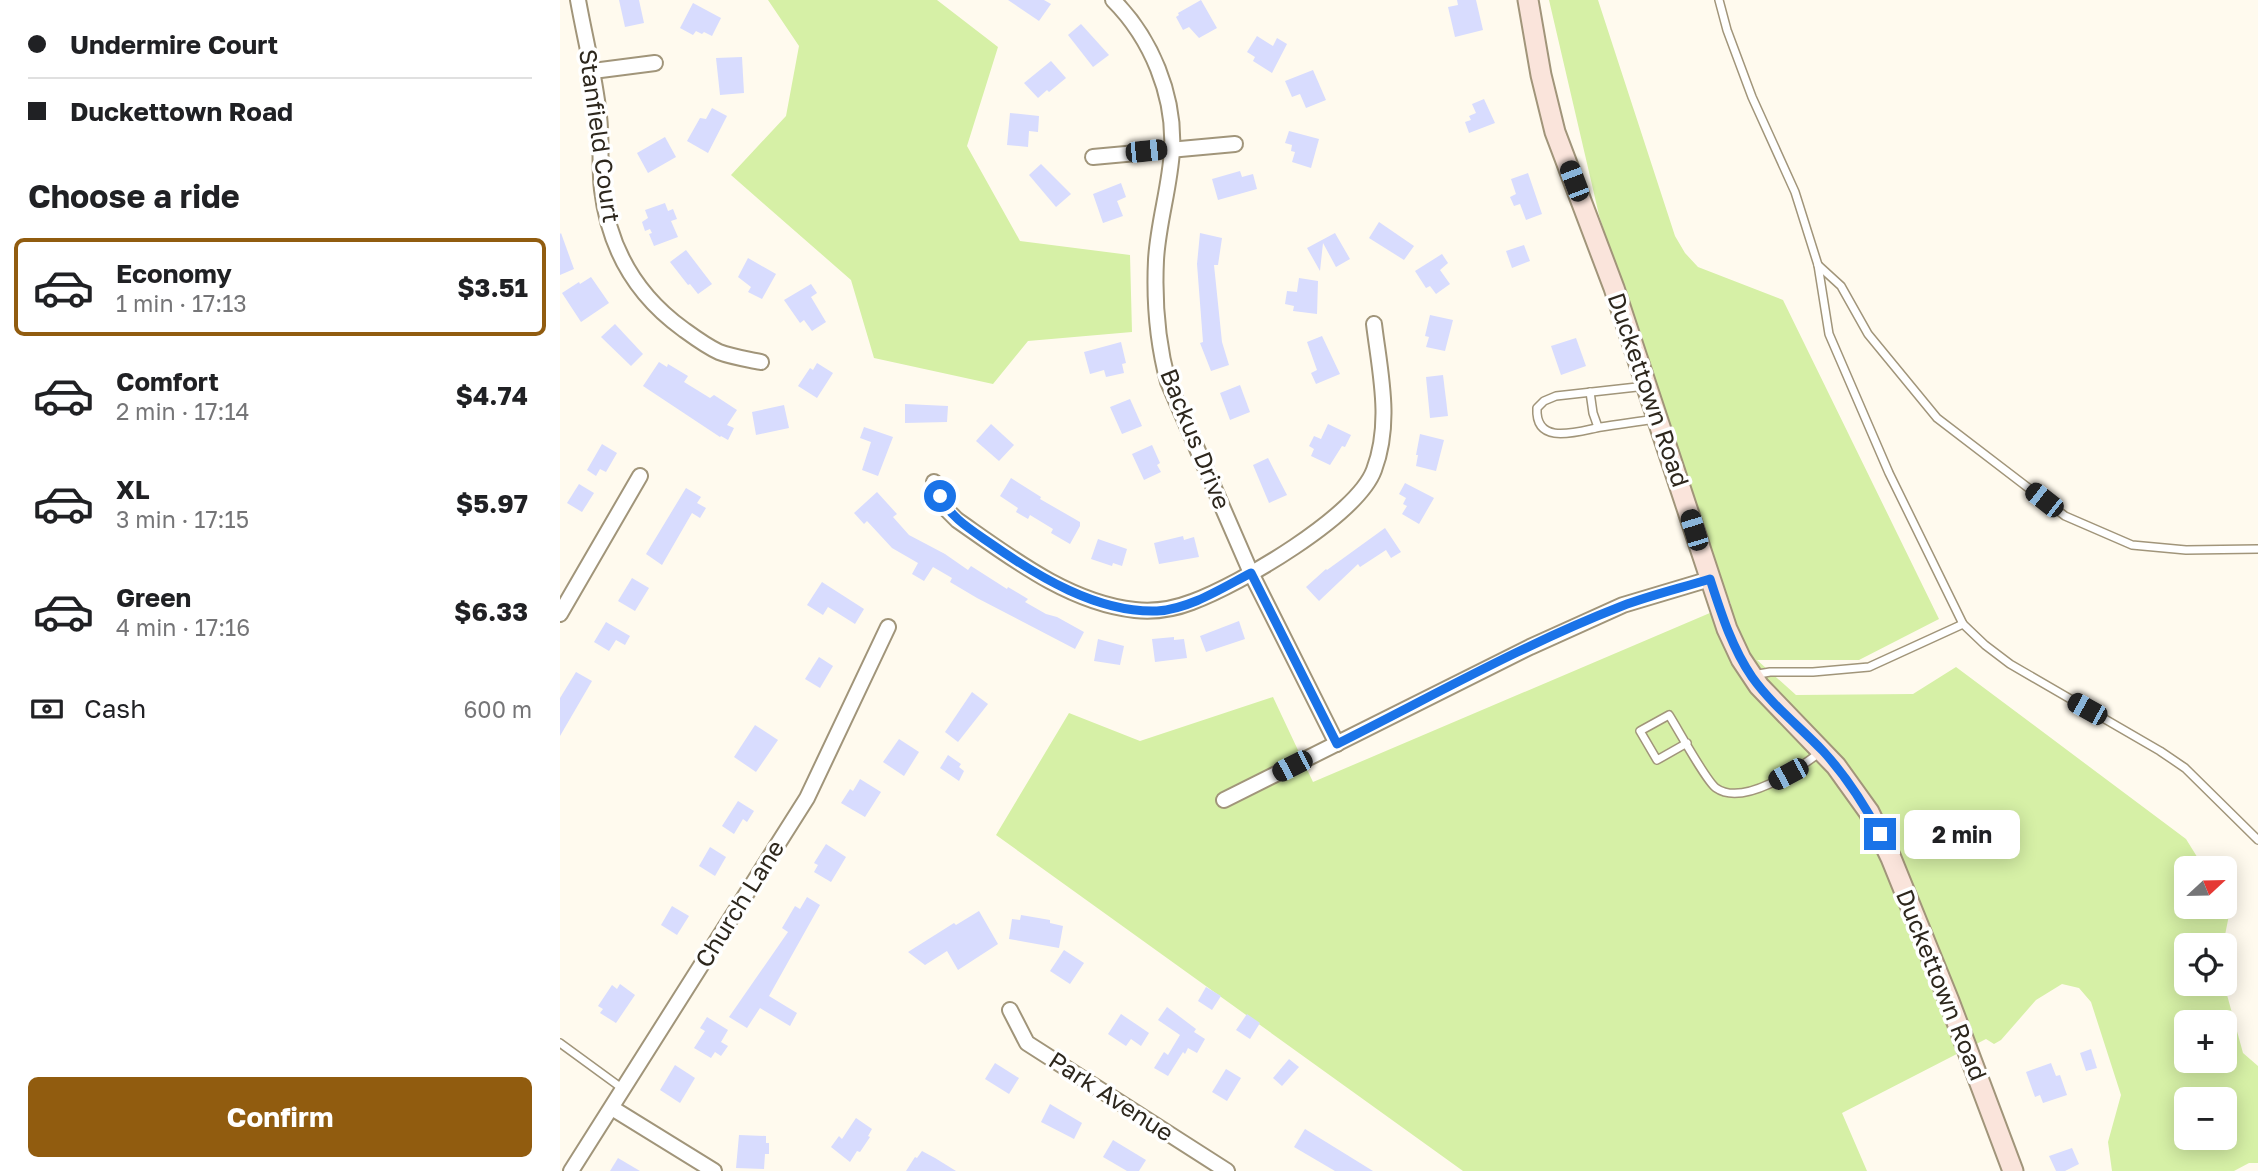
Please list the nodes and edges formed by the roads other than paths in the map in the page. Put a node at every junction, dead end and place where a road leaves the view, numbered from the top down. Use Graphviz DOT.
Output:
graph roads {
  1 [pos="578,0"];
  2 [pos="1113,0"];
  3 [pos="1528,0"];
  4 [pos="1719,0"];
  5 [pos="655,63"];
  6 [pos="593,71"];
  7 [pos="1235,144"];
  8 [pos="1172,149"];
  9 [pos="1093,156"];
  10 [pos="1818,265"];
  11 [pos="1374,324"];
  12 [pos="761,362"];
  13 [pos="1646,386"];
  14 [pos="1590,392"];
  15 [pos="1657,419"];
  16 [pos="1598,427"];
  17 [pos="640,476"];
  18 [pos="934,482"];
  19 [pos="2258,548"];
  20 [pos="1251,573"];
  21 [pos="1710,579"];
  22 [pos="560,614"];
  23 [pos="1963,624"];
  24 [pos="888,626"];
  25 [pos="1751,676"];
  26 [pos="1687,743"];
  27 [pos="1337,744"];
  28 [pos="1822,750"];
  29 [pos="1224,800"];
  30 [pos="2258,840"];
  31 [pos="1010,1010"];
  32 [pos="560,1043"];
  33 [pos="624,1089"];
  34 [pos="612,1108"];
  35 [pos="571,1171"];
  36 [pos="714,1171"];
  37 [pos="1227,1171"];
  38 [pos="2013,1171"];
  1 -- 6 [label="street, Stanfield Court"];
  2 -- 8 [label="street, Backus Drive"];
  3 -- 13 [label="street, Duckettown Road"];
  4 -- 10 [label="lane"];
  5 -- 6 [label="street"];
  6 -- 12 [label="street, Stanfield Court"];
  7 -- 8 [label="street"];
  8 -- 9 [label="street"];
  8 -- 20 [label="street, Backus Drive"];
  10 -- 19 [label="lane"];
  10 -- 23 [label="lane"];
  11 -- 20 [label="street"];
  13 -- 14 [label="lane"];
  13 -- 15 [label="street, Duckettown Road"];
  14 -- 16 [label="lane"];
  14 -- 16 [label="lane"];
  15 -- 16 [label="lane"];
  15 -- 21 [label="street, Duckettown Road"];
  17 -- 22 [label="street"];
  18 -- 20 [label="street"];
  20 -- 27 [label="street, Backus Drive"];
  21 -- 25 [label="street, Duckettown Road"];
  21 -- 27 [label="street"];
  23 -- 25 [label="lane"];
  23 -- 30 [label="lane"];
  24 -- 33 [label="street, Church Lane"];
  25 -- 28 [label="street, Duckettown Road"];
  26 -- 26 [label="lane"];
  26 -- 28 [label="lane"];
  27 -- 29 [label="street"];
  28 -- 38 [label="street, Duckettown Road"];
  31 -- 37 [label="street, Park Avenue"];
  32 -- 33 [label="lane"];
  33 -- 34 [label="street, Church Lane"];
  34 -- 35 [label="street, Church Lane"];
  34 -- 36 [label="street"];
}
